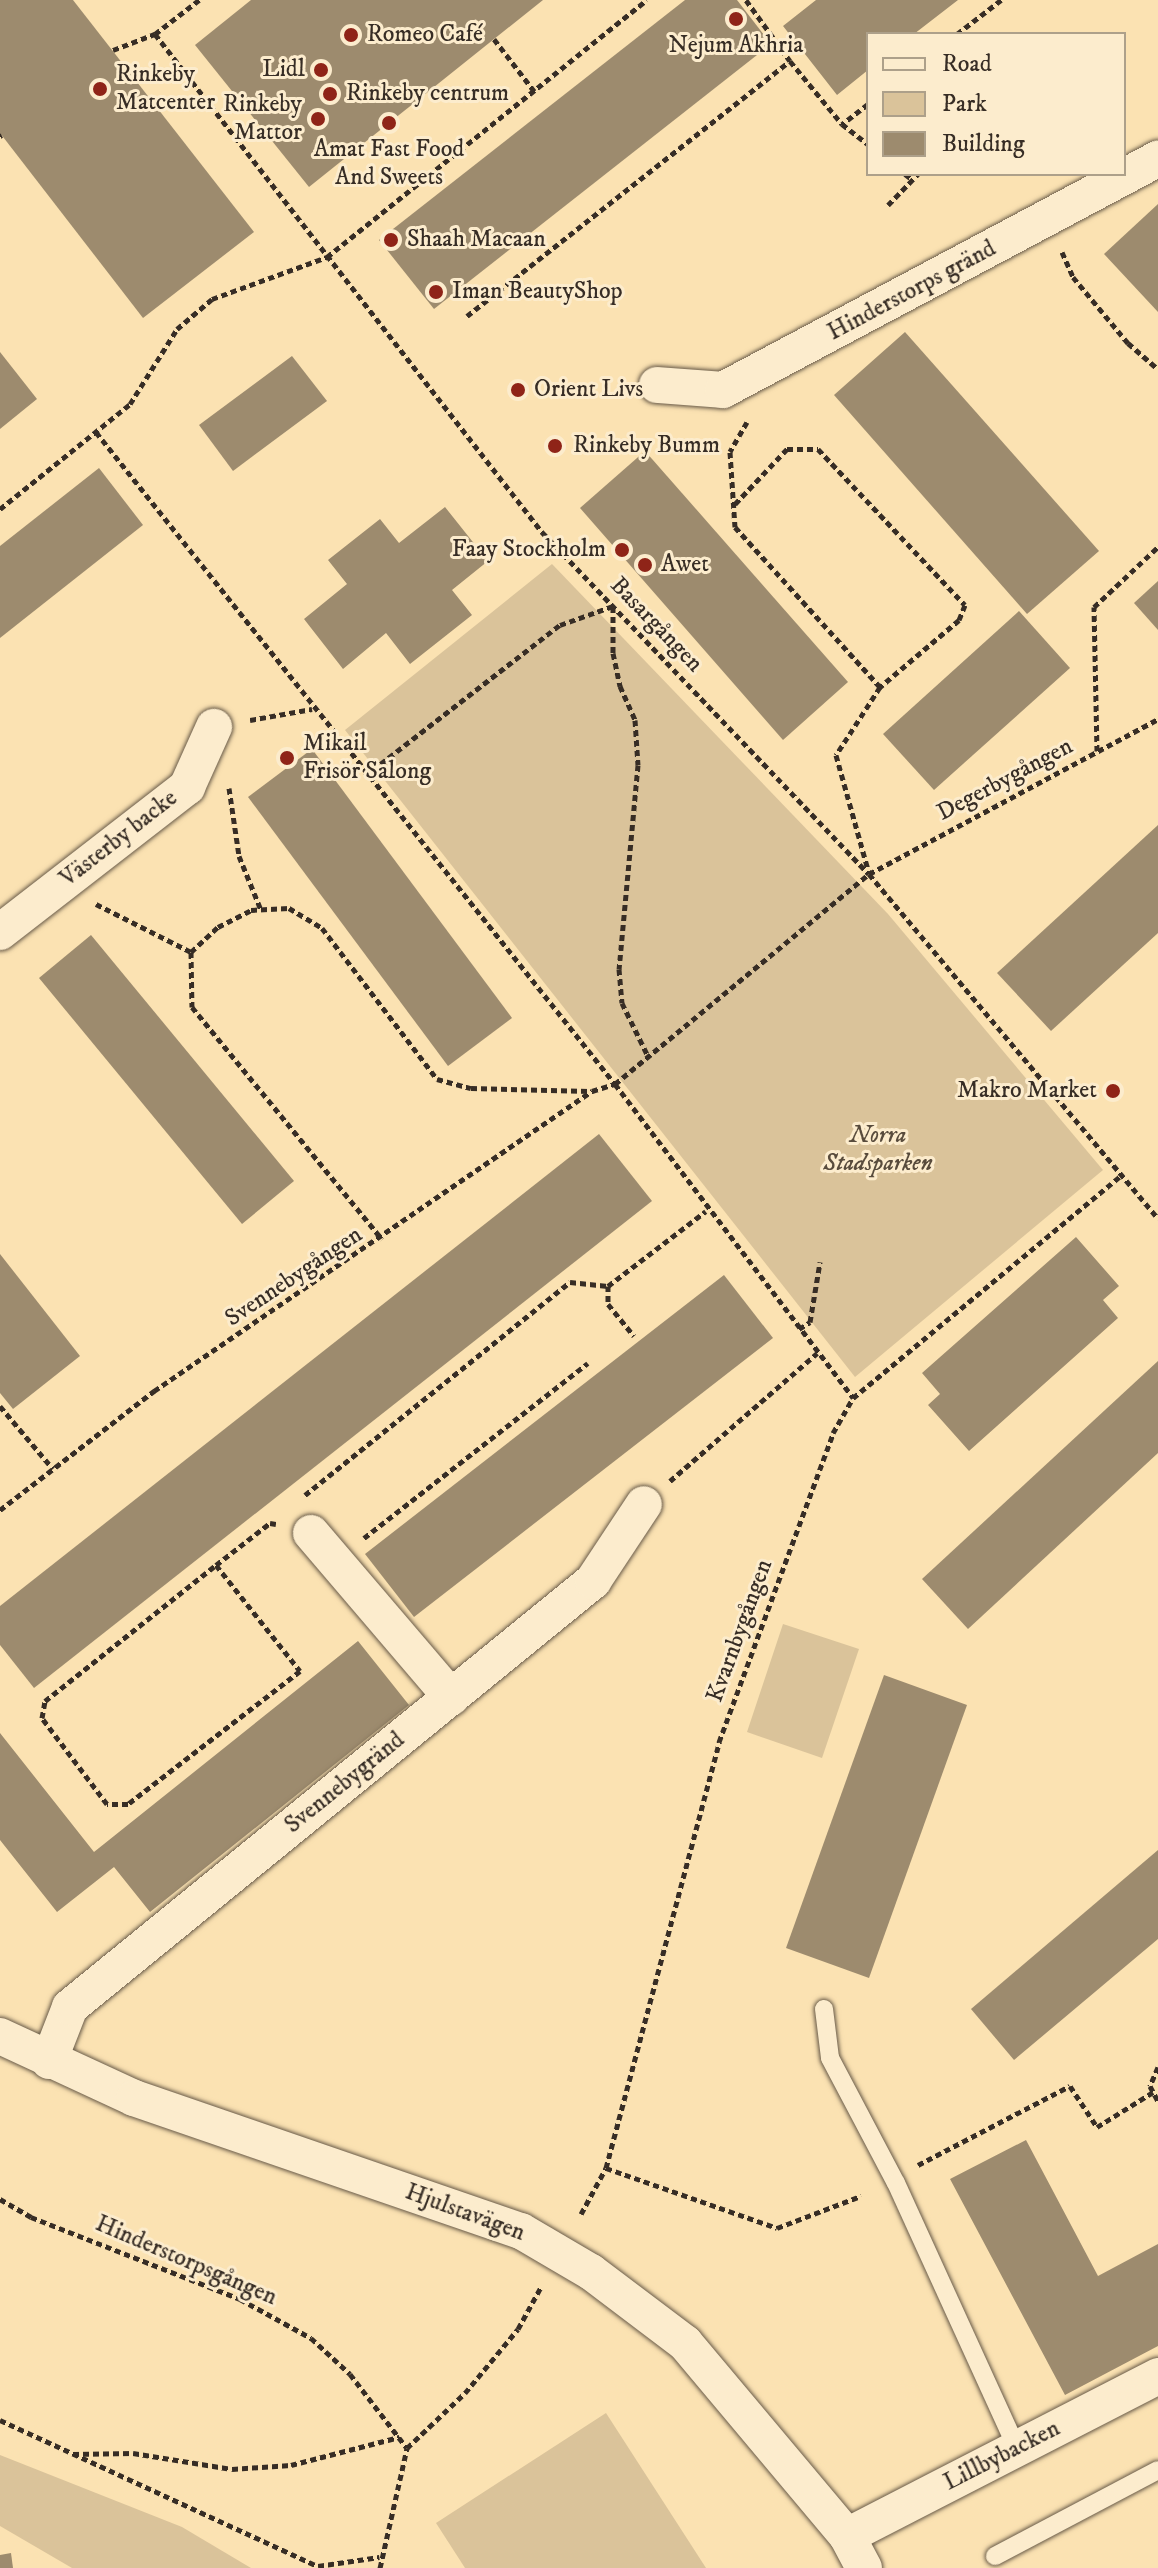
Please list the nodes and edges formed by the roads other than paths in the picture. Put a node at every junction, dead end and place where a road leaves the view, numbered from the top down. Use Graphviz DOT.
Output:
graph roads {
  1 [pos="1158,159"];
  2 [pos="657,385"];
  3 [pos="214,727"];
  4 [pos="0,932"];
  5 [pos="644,1504"];
  6 [pos="311,1533"];
  7 [pos="451,1697"];
  8 [pos="824,2009"];
  9 [pos="0,2036"];
  10 [pos="49,2061"];
  11 [pos="1158,2376"];
  12 [pos="1017,2449"];
  13 [pos="1158,2470"];
  14 [pos="847,2536"];
  15 [pos="995,2556"];
  16 [pos="864,2568"];
  1 -- 2 [label="street, Hinderstorps gränd"];
  3 -- 4 [label="street, Västerby backe"];
  5 -- 7 [label="street, Svennebygränd"];
  6 -- 7 [label="street"];
  7 -- 10 [label="street, Svennebygränd"];
  8 -- 12 [label="lane"];
  9 -- 10 [label="street, Hjulstavägen"];
  10 -- 14 [label="street, Hjulstavägen"];
  11 -- 12 [label="street, Lillbybacken"];
  12 -- 14 [label="street, Lillbybacken"];
  13 -- 15 [label="lane"];
  14 -- 16 [label="street, Hjulstavägen"];
}
